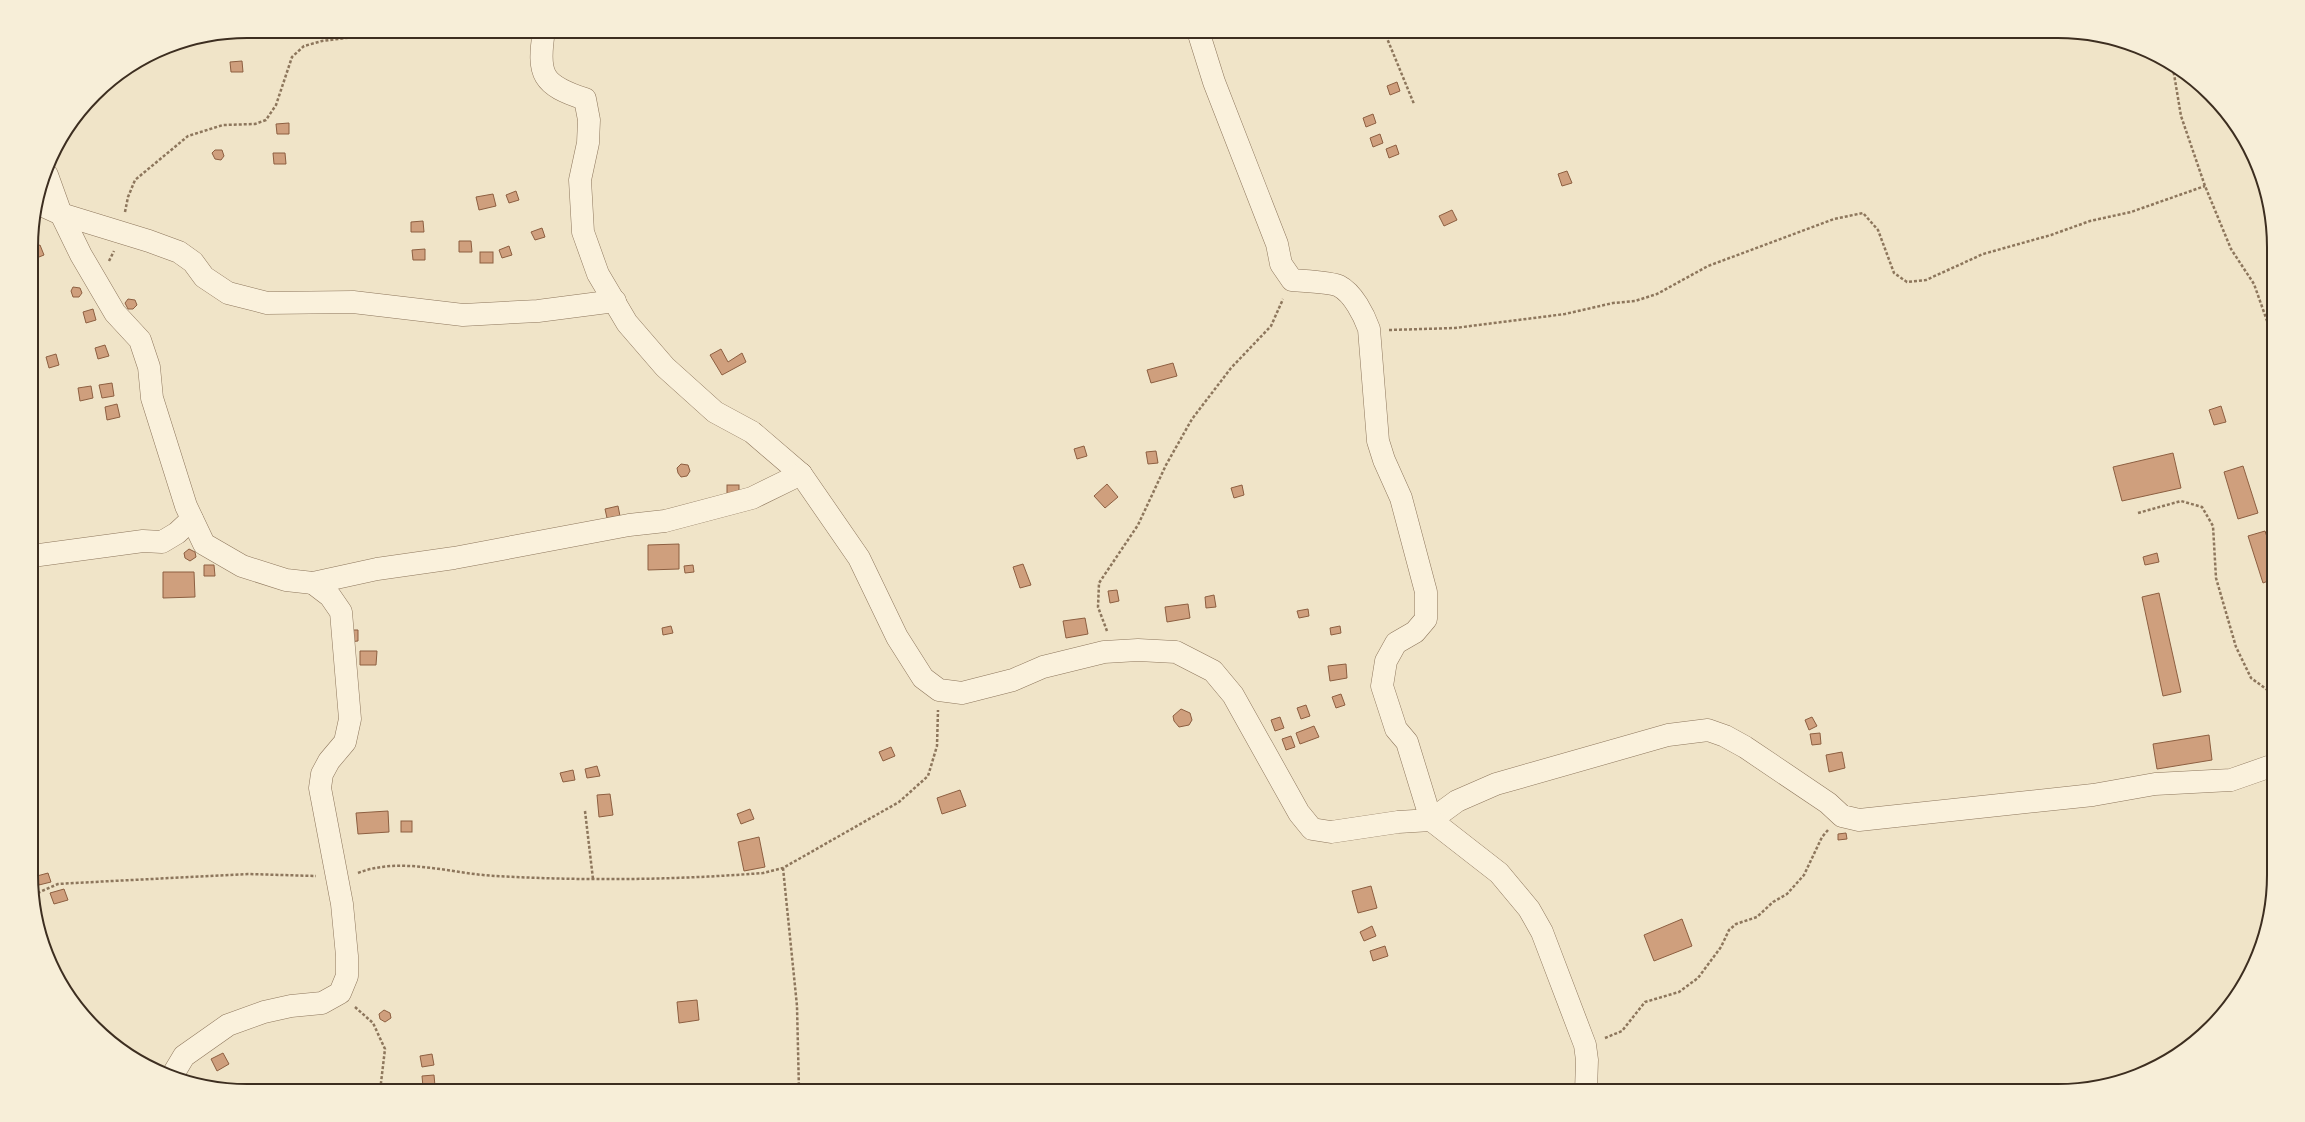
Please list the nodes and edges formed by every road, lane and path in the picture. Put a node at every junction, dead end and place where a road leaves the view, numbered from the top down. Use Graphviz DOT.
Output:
graph roads {
  1 [pos="346,38"];
  2 [pos="543,38"];
  3 [pos="1200,38"];
  4 [pos="1387,38"];
  5 [pos="2174,73"];
  6 [pos="1414,104"];
  7 [pos="49,180"];
  8 [pos="2205,186"];
  9 [pos="42,205"];
  10 [pos="61,214"];
  11 [pos="122,233"];
  12 [pos="1292,280"];
  13 [pos="96,281"];
  14 [pos="615,301"];
  15 [pos="2267,321"];
  16 [pos="1369,329"];
  17 [pos="801,474"];
  18 [pos="2138,513"];
  19 [pos="192,519"];
  20 [pos="38,555"];
  21 [pos="313,583"];
  22 [pos="1114,652"];
  23 [pos="2267,689"];
  24 [pos="939,690"];
  25 [pos="2267,767"];
  26 [pos="585,811"];
  27 [pos="1842,816"];
  28 [pos="1431,820"];
  29 [pos="783,868"];
  30 [pos="337,877"];
  31 [pos="594,879"];
  32 [pos="39,893"];
  33 [pos="342,904"];
  34 [pos="340,993"];
  35 [pos="1585,1045"];
  36 [pos="175,1071"];
  37 [pos="381,1084"];
  38 [pos="799,1084"];
  39 [pos="1586,1084"];
  1 -- 11 [label="path"];
  2 -- 14 [label="street"];
  3 -- 12 [label="street"];
  4 -- 6 [label="path"];
  5 -- 8 [label="path"];
  7 -- 10 [label="street"];
  8 -- 15 [label="path"];
  8 -- 16 [label="path"];
  9 -- 10 [label="street"];
  10 -- 11 [label="street"];
  10 -- 13 [label="street"];
  11 -- 13 [label="path"];
  11 -- 14 [label="street"];
  12 -- 16 [label="street"];
  12 -- 22 [label="path"];
  13 -- 19 [label="street"];
  14 -- 17 [label="street"];
  16 -- 28 [label="street"];
  17 -- 21 [label="street"];
  17 -- 24 [label="street"];
  18 -- 23 [label="path"];
  19 -- 20 [label="street"];
  19 -- 21 [label="street"];
  21 -- 30 [label="street"];
  22 -- 24 [label="street"];
  22 -- 28 [label="street"];
  24 -- 29 [label="path"];
  25 -- 27 [label="street"];
  26 -- 31 [label="path"];
  27 -- 28 [label="street"];
  27 -- 35 [label="path"];
  28 -- 35 [label="street"];
  29 -- 31 [label="path"];
  29 -- 38 [label="path"];
  30 -- 32 [label="path"];
  30 -- 33 [label="street"];
  31 -- 33 [label="path"];
  33 -- 34 [label="street"];
  34 -- 36 [label="street"];
  34 -- 37 [label="path"];
  35 -- 39 [label="street"];
}
